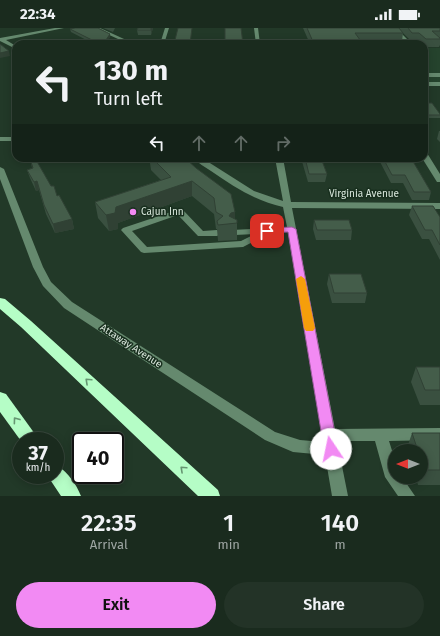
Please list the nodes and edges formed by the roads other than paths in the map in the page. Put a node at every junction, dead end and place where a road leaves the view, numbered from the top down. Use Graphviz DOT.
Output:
graph roads {
  1 [pos="62,28"];
  2 [pos="96,28"];
  3 [pos="168,28"];
  4 [pos="256,28"];
  5 [pos="394,28"];
  6 [pos="0,39"];
  7 [pos="124,40"];
  8 [pos="164,40"];
  9 [pos="258,40"];
  10 [pos="405,40"];
  11 [pos="12,46"];
  12 [pos="428,75"];
  13 [pos="440,75"];
  14 [pos="428,84"];
  15 [pos="440,84"];
  16 [pos="0,139"];
  17 [pos="12,139"];
  18 [pos="428,161"];
  19 [pos="204,162"];
  20 [pos="280,162"];
  21 [pos="0,169"];
  22 [pos="440,180"];
  23 [pos="287,205"];
  24 [pos="440,206"];
  25 [pos="292,229"];
  26 [pos="267,231"];
  27 [pos="235,232"];
  28 [pos="217,233"];
  29 [pos="201,234"];
  30 [pos="197,247"];
  31 [pos="0,302"];
  32 [pos="0,399"];
  33 [pos="24,432"];
  34 [pos="440,434"];
  35 [pos="328,435"];
  36 [pos="380,435"];
  37 [pos="331,449"];
  38 [pos="63,484"];
  39 [pos="72,496"];
  40 [pos="212,496"];
  41 [pos="340,496"];
  42 [pos="407,496"];
  1 -- 6 [label="street"];
  2 -- 7 [label="street"];
  3 -- 8 [label="street"];
  4 -- 9 [label="street"];
  5 -- 10 [label="street"];
  6 -- 11 [label="street"];
  12 -- 13 [label="street"];
  14 -- 15 [label="street"];
  16 -- 17 [label="street"];
  18 -- 22 [label="street"];
  19 -- 23 [label="street, Virginia Avenue"];
  20 -- 23 [label="street"];
  21 -- 37 [label="street, Attaway Avenue"];
  23 -- 24 [label="street, Virginia Avenue"];
  23 -- 25 [label="street"];
  25 -- 26 [label="street"];
  25 -- 35 [label="street"];
  26 -- 27 [label="street"];
  26 -- 30 [label="street"];
  28 -- 29 [label="street"];
  29 -- 30 [label="street"];
  29 -- 30 [label="street"];
  40 -- 31 [label="highway, one-way"];
  33 -- 32 [label="highway, one-way"];
  34 -- 36 [label="street"];
  35 -- 36 [label="street"];
  35 -- 37 [label="street"];
  36 -- 42 [label="street"];
  37 -- 41 [label="street"];
  38 -- 39 [label="highway"];
}
